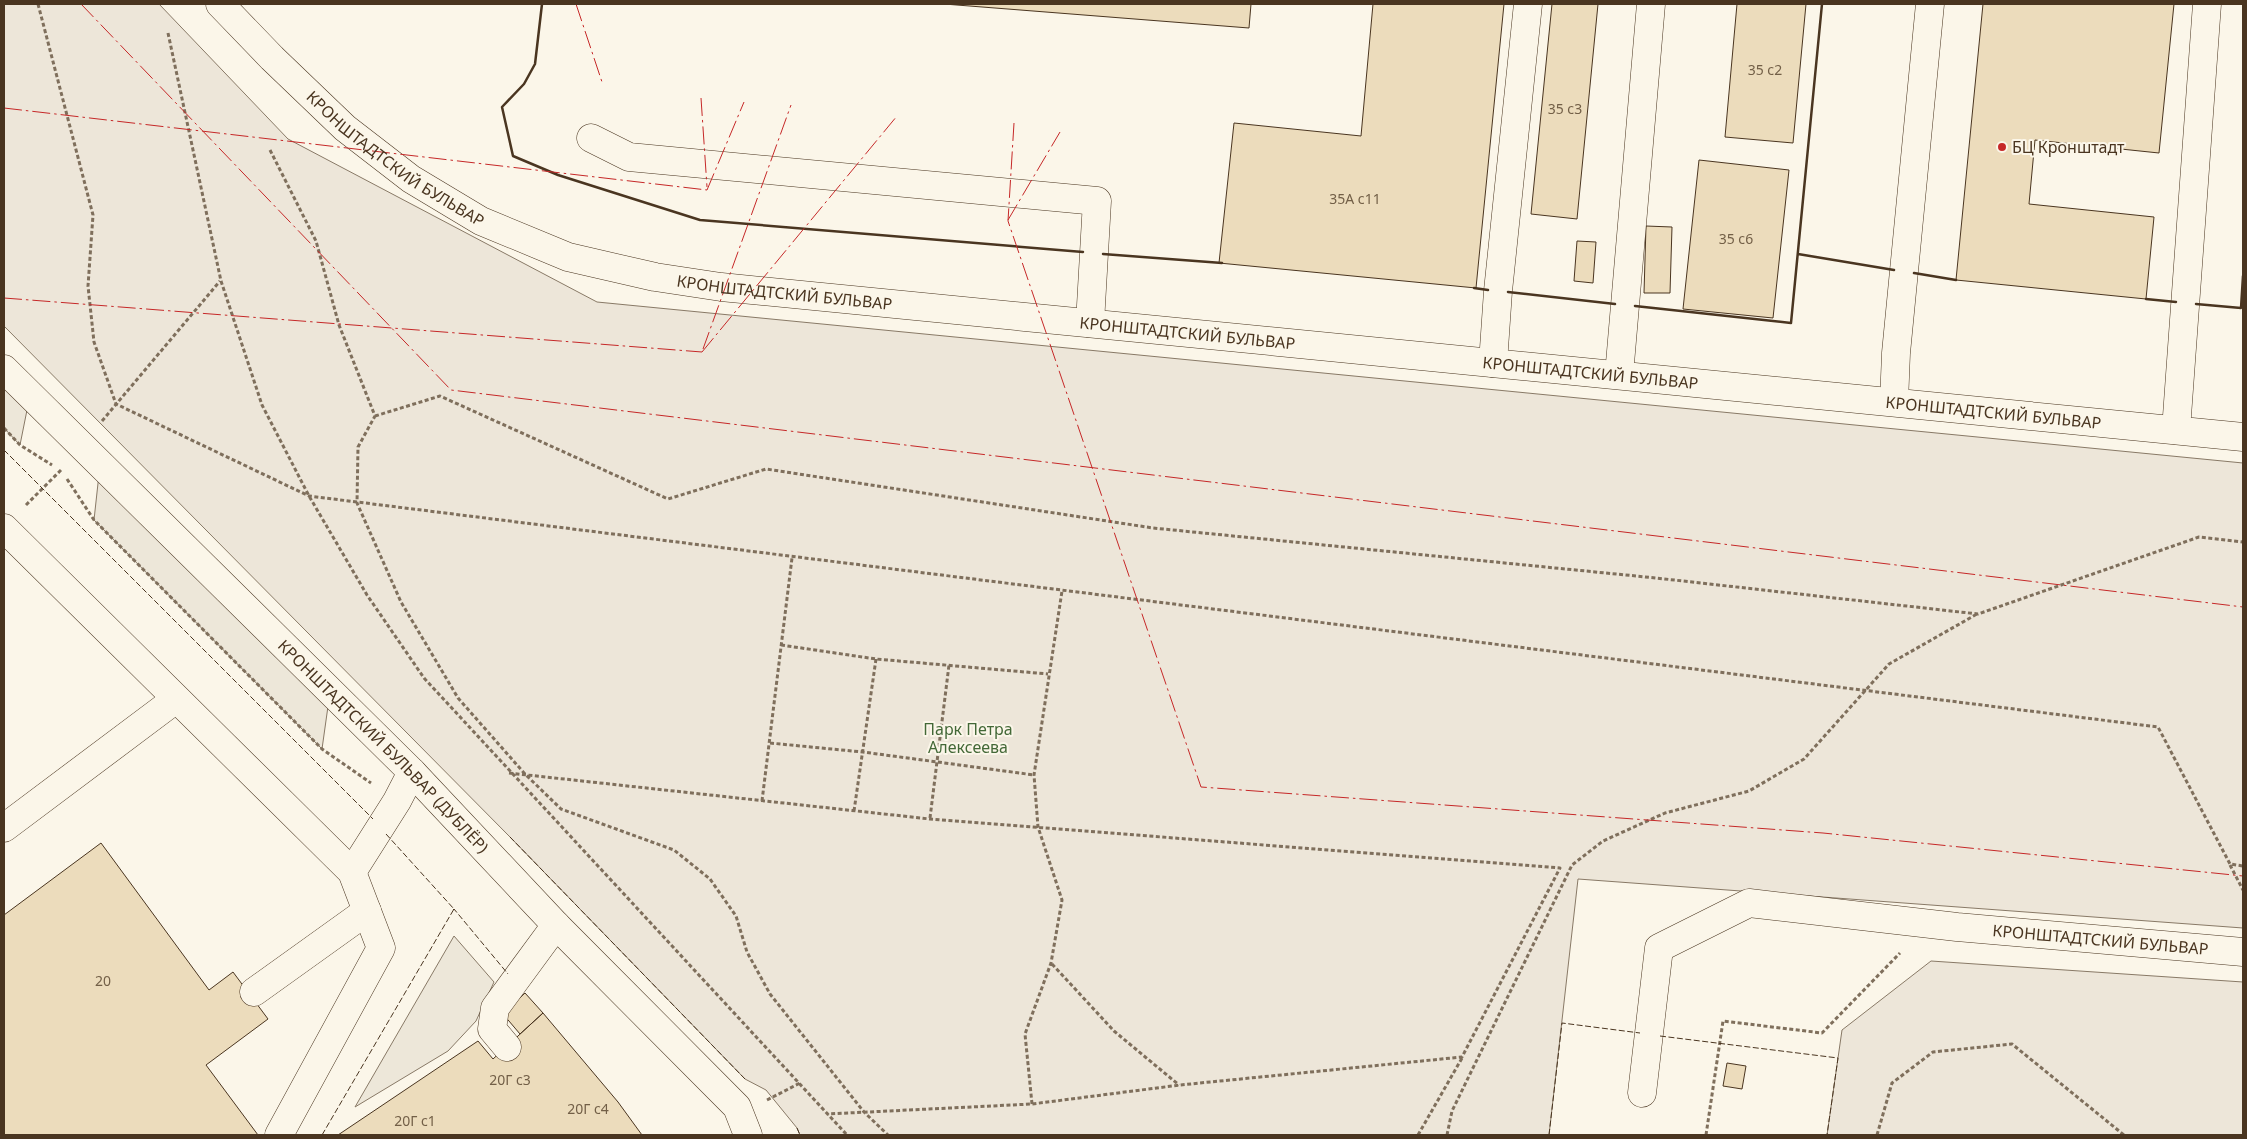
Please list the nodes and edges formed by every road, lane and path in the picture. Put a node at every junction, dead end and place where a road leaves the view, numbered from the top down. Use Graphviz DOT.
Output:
graph roads {
  1 [pos="38,4"];
  2 [pos="220,4"];
  3 [pos="1528,4"];
  4 [pos="1651,4"];
  5 [pos="1930,4"];
  6 [pos="2206,4"];
  7 [pos="168,33"];
  8 [pos="591,138"];
  9 [pos="270,150"];
  10 [pos="221,281"];
  11 [pos="1090,323"];
  12 [pos="1493,363"];
  13 [pos="4,369"];
  14 [pos="1619,375"];
  15 [pos="1894,402"];
  16 [pos="116,404"];
  17 [pos="375,416"];
  18 [pos="2176,430"];
  19 [pos="2243,437"];
  20 [pos="81,446"];
  21 [pos="43,488"];
  22 [pos="309,496"];
  23 [pos="357,503"];
  24 [pos="4,528"];
  25 [pos="2243,542"];
  26 [pos="792,558"];
  27 [pos="1062,591"];
  28 [pos="1978,614"];
  29 [pos="781,644"];
  30 [pos="876,658"];
  31 [pos="949,665"];
  32 [pos="1048,674"];
  33 [pos="1865,691"];
  34 [pos="176,699"];
  35 [pos="770,743"];
  36 [pos="863,752"];
  37 [pos="936,761"];
  38 [pos="412,772"];
  39 [pos="509,773"];
  40 [pos="525,774"];
  41 [pos="1034,775"];
  42 [pos="762,801"];
  43 [pos="854,811"];
  44 [pos="930,819"];
  45 [pos="1038,827"];
  46 [pos="4,828"];
  47 [pos="2230,864"];
  48 [pos="2243,866"];
  49 [pos="352,872"];
  50 [pos="2243,890"];
  51 [pos="367,912"];
  52 [pos="556,925"];
  53 [pos="1905,946"];
  54 [pos="2243,952"];
  55 [pos="1051,964"];
  56 [pos="254,992"];
  57 [pos="492,1032"];
  58 [pos="1462,1057"];
  59 [pos="1180,1085"];
  60 [pos="1642,1093"];
  61 [pos="1032,1104"];
  62 [pos="864,1112"];
  63 [pos="827,1114"];
  64 [pos="279,1135"];
  65 [pos="748,1135"];
  66 [pos="847,1135"];
  67 [pos="888,1135"];
  68 [pos="1418,1135"];
  69 [pos="1447,1135"];
  70 [pos="1706,1135"];
  71 [pos="1877,1135"];
  72 [pos="2124,1135"];
  1 -- 16 [label="path"];
  2 -- 11 [label="main road, КРОНШТАДТСКИЙ БУЛЬВАР"];
  3 -- 12 [label="main road"];
  4 -- 14 [label="main road"];
  5 -- 15 [label="main road"];
  6 -- 18 [label="main road"];
  7 -- 10 [label="path"];
  8 -- 11 [label="main road"];
  9 -- 17 [label="path"];
  10 -- 16 [label="path"];
  10 -- 22 [label="path"];
  11 -- 12 [label="main road, КРОНШТАДТСКИЙ БУЛЬВАР"];
  12 -- 14 [label="main road, КРОНШТАДТСКИЙ БУЛЬВАР"];
  13 -- 20 [label="main road, КРОНШТАДТСКИЙ БУЛЬВАР (ДУБЛЁР)"];
  14 -- 15 [label="main road, КРОНШТАДТСКИЙ БУЛЬВАР"];
  15 -- 18 [label="main road, КРОНШТАДТСКИЙ БУЛЬВАР"];
  16 -- 20 [label="path"];
  16 -- 22 [label="path"];
  17 -- 23 [label="path"];
  17 -- 28 [label="path"];
  18 -- 19 [label="main road, КРОНШТАДТСКИЙ БУЛЬВАР"];
  20 -- 21 [label="path"];
  20 -- 38 [label="main road, КРОНШТАДТСКИЙ БУЛЬВАР (ДУБЛЁР)"];
  22 -- 23 [label="path"];
  22 -- 39 [label="path"];
  23 -- 26 [label="path"];
  23 -- 40 [label="path"];
  24 -- 34 [label="main road"];
  25 -- 28 [label="path"];
  26 -- 27 [label="path"];
  26 -- 29 [label="path"];
  27 -- 32 [label="path"];
  27 -- 33 [label="path"];
  28 -- 33 [label="path"];
  29 -- 30 [label="path"];
  29 -- 35 [label="path"];
  30 -- 31 [label="path"];
  30 -- 36 [label="path"];
  31 -- 32 [label="path"];
  31 -- 37 [label="path"];
  32 -- 41 [label="path"];
  33 -- 47 [label="path"];
  33 -- 69 [label="path"];
  34 -- 46 [label="main road"];
  34 -- 49 [label="main road"];
  35 -- 36 [label="path"];
  35 -- 42 [label="path"];
  36 -- 37 [label="path"];
  36 -- 43 [label="path"];
  37 -- 41 [label="path"];
  37 -- 44 [label="path"];
  38 -- 49 [label="main road"];
  38 -- 52 [label="main road, КРОНШТАДТСКИЙ БУЛЬВАР (ДУБЛЁР)"];
  39 -- 40 [label="path"];
  39 -- 63 [label="path"];
  40 -- 42 [label="path"];
  40 -- 62 [label="path"];
  41 -- 45 [label="path"];
  42 -- 43 [label="path"];
  43 -- 44 [label="path"];
  44 -- 45 [label="path"];
  45 -- 55 [label="path"];
  45 -- 58 [label="path"];
  47 -- 48 [label="path"];
  47 -- 50 [label="path"];
  49 -- 51 [label="main road"];
  51 -- 56 [label="main road"];
  51 -- 64 [label="main road"];
  52 -- 57 [label="main road"];
  52 -- 65 [label="main road, КРОНШТАДТСКИЙ БУЛЬВАР (ДУБЛЁР)"];
  53 -- 70 [label="path"];
  54 -- 60 [label="main road, КРОНШТАДТСКИЙ БУЛЬВАР"];
  55 -- 59 [label="path"];
  55 -- 61 [label="path"];
  58 -- 59 [label="path"];
  58 -- 68 [label="path"];
  59 -- 61 [label="path"];
  61 -- 62 [label="path"];
  62 -- 63 [label="path"];
  62 -- 67 [label="path"];
  63 -- 66 [label="path"];
  71 -- 72 [label="path"];
}
